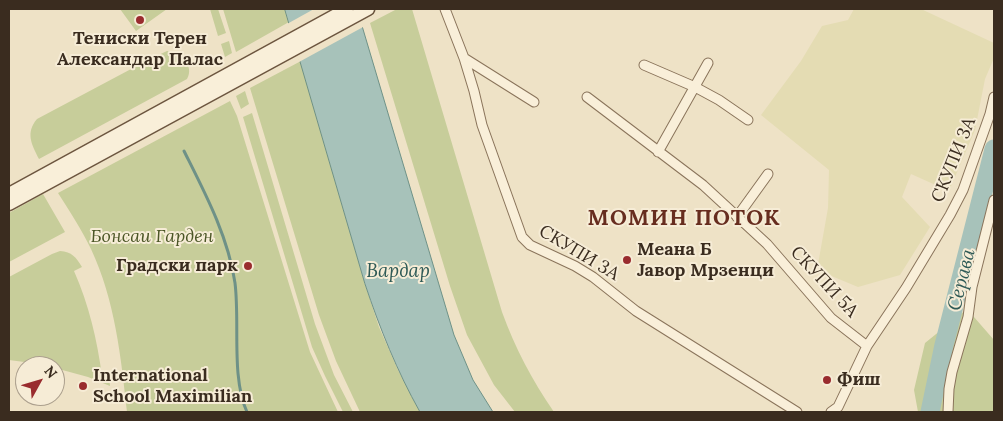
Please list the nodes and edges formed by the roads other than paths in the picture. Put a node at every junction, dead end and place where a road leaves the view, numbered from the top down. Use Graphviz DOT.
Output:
graph roads {
  1 [pos="347,9"];
  2 [pos="368,9"];
  3 [pos="445,9"];
  4 [pos="464,58"];
  5 [pos="708,63"];
  6 [pos="644,64"];
  7 [pos="229,79"];
  8 [pos="695,87"];
  9 [pos="587,97"];
  10 [pos="994,97"];
  11 [pos="534,102"];
  12 [pos="748,120"];
  13 [pos="658,152"];
  14 [pos="768,174"];
  15 [pos="17,193"];
  16 [pos="994,200"];
  17 [pos="9,204"];
  18 [pos="737,217"];
  19 [pos="867,346"];
  20 [pos="797,412"];
  21 [pos="831,412"];
  22 [pos="948,412"];
  1 -- 7 [label="street"];
  2 -- 7 [label="street"];
  3 -- 4 [label="street, СКУПИ 3А"];
  4 -- 11 [label="street"];
  4 -- 20 [label="street, СКУПИ 3А"];
  5 -- 8 [label="street"];
  6 -- 8 [label="street"];
  7 -- 15 [label="street"];
  8 -- 12 [label="street"];
  8 -- 13 [label="street"];
  9 -- 13 [label="street, СКУПИ 5А"];
  10 -- 19 [label="street, СКУПИ 3А"];
  13 -- 18 [label="street, СКУПИ 5А"];
  14 -- 18 [label="street"];
  15 -- 17 [label="street"];
  16 -- 22 [label="street"];
  18 -- 19 [label="street, СКУПИ 5А"];
  19 -- 21 [label="street, СКУПИ 3А"];
}
